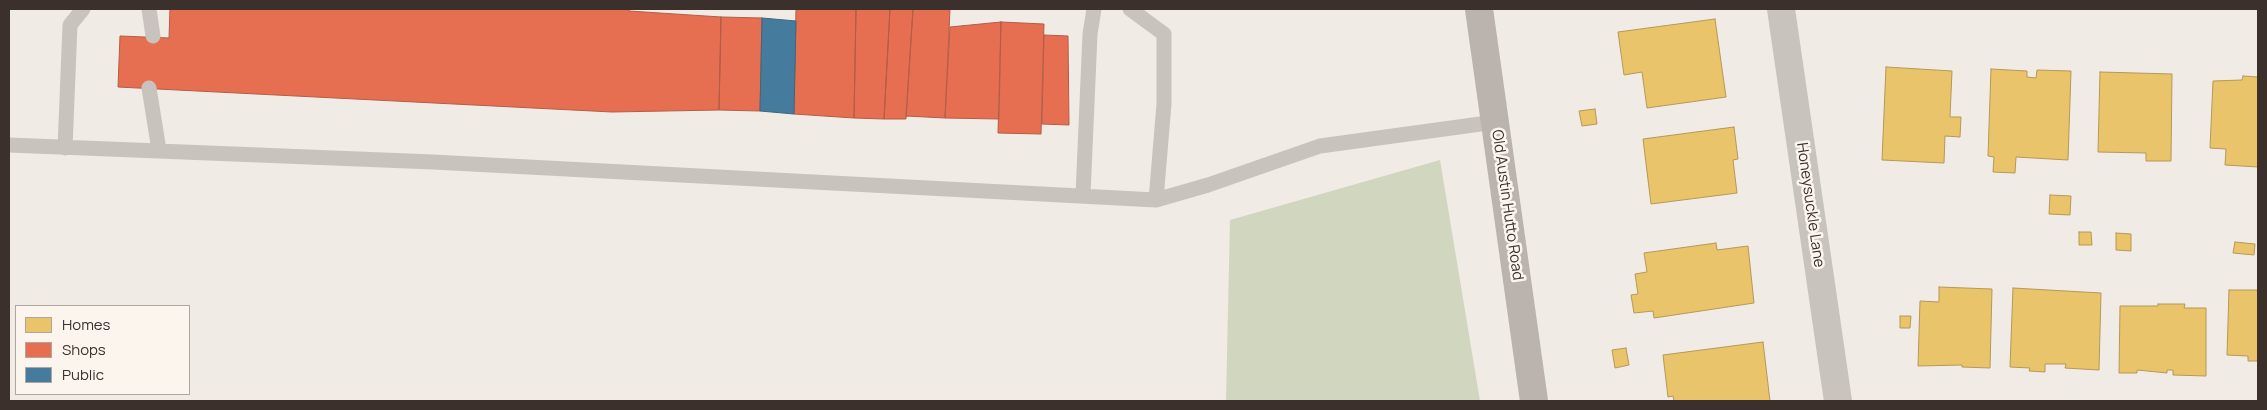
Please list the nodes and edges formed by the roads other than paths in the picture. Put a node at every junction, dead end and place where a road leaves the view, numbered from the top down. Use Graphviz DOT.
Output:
graph roads {
  1 [pos="83,9"];
  2 [pos="149,9"];
  3 [pos="1094,9"];
  4 [pos="1130,9"];
  5 [pos="1479,9"];
  6 [pos="1781,9"];
  7 [pos="153,36"];
  8 [pos="150,88"];
  9 [pos="1495,122"];
  10 [pos="9,145"];
  11 [pos="65,148"];
  12 [pos="159,150"];
  13 [pos="1083,194"];
  14 [pos="1156,200"];
  15 [pos="1534,401"];
  16 [pos="1838,401"];
  1 -- 11 [label="lane"];
  2 -- 7 [label="lane"];
  3 -- 13 [label="lane"];
  4 -- 14 [label="lane"];
  5 -- 9 [label="street, Old Austin Hutto Road"];
  6 -- 16 [label="street, Honeysuckle Lane"];
  8 -- 12 [label="lane"];
  9 -- 14 [label="lane"];
  9 -- 15 [label="street, Old Austin Hutto Road"];
  10 -- 11 [label="lane"];
  11 -- 12 [label="lane"];
  12 -- 13 [label="lane"];
  13 -- 14 [label="lane"];
}
